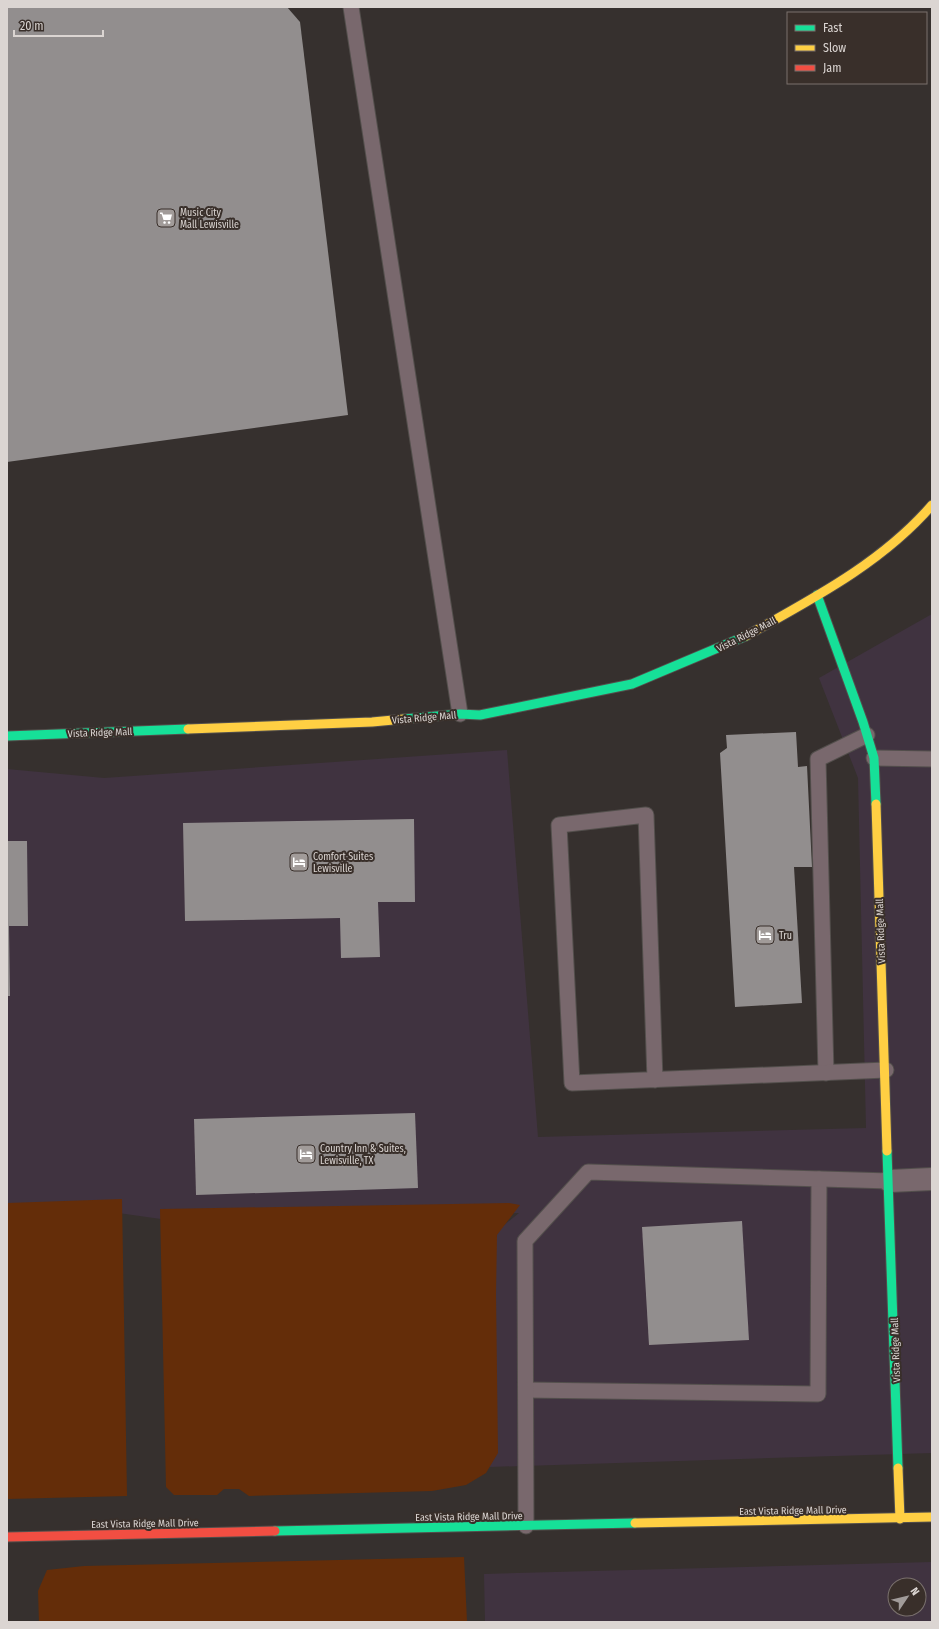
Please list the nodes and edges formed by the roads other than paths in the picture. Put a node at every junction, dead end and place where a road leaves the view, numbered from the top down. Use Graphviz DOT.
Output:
graph roads {
  1 [pos="351,7"];
  2 [pos="932,505"];
  3 [pos="817,596"];
  4 [pos="460,714"];
  5 [pos="867,735"];
  6 [pos="7,736"];
  7 [pos="874,758"];
  8 [pos="932,760"];
  9 [pos="886,1070"];
  10 [pos="826,1073"];
  11 [pos="655,1080"];
  12 [pos="819,1179"];
  13 [pos="932,1179"];
  14 [pos="890,1181"];
  15 [pos="526,1390"];
  16 [pos="932,1517"];
  17 [pos="900,1518"];
  18 [pos="526,1526"];
  19 [pos="7,1537"];
  1 -- 4 [label="lane"];
  2 -- 3 [label="street, Vista Ridge Mall"];
  3 -- 4 [label="street, Vista Ridge Mall"];
  3 -- 5 [label="street, Vista Ridge Mall"];
  4 -- 6 [label="street, Vista Ridge Mall"];
  5 -- 7 [label="street, Vista Ridge Mall"];
  5 -- 10 [label="lane"];
  7 -- 8 [label="lane"];
  7 -- 9 [label="street, Vista Ridge Mall"];
  9 -- 10 [label="lane"];
  9 -- 14 [label="street, Vista Ridge Mall"];
  10 -- 11 [label="lane"];
  11 -- 11 [label="lane"];
  12 -- 14 [label="lane"];
  12 -- 15 [label="lane"];
  12 -- 15 [label="lane"];
  13 -- 14 [label="street"];
  14 -- 17 [label="street, Vista Ridge Mall"];
  15 -- 18 [label="lane"];
  16 -- 17 [label="street, East Vista Ridge Mall Drive"];
  17 -- 18 [label="street, East Vista Ridge Mall Drive"];
  18 -- 19 [label="street, East Vista Ridge Mall Drive"];
}
